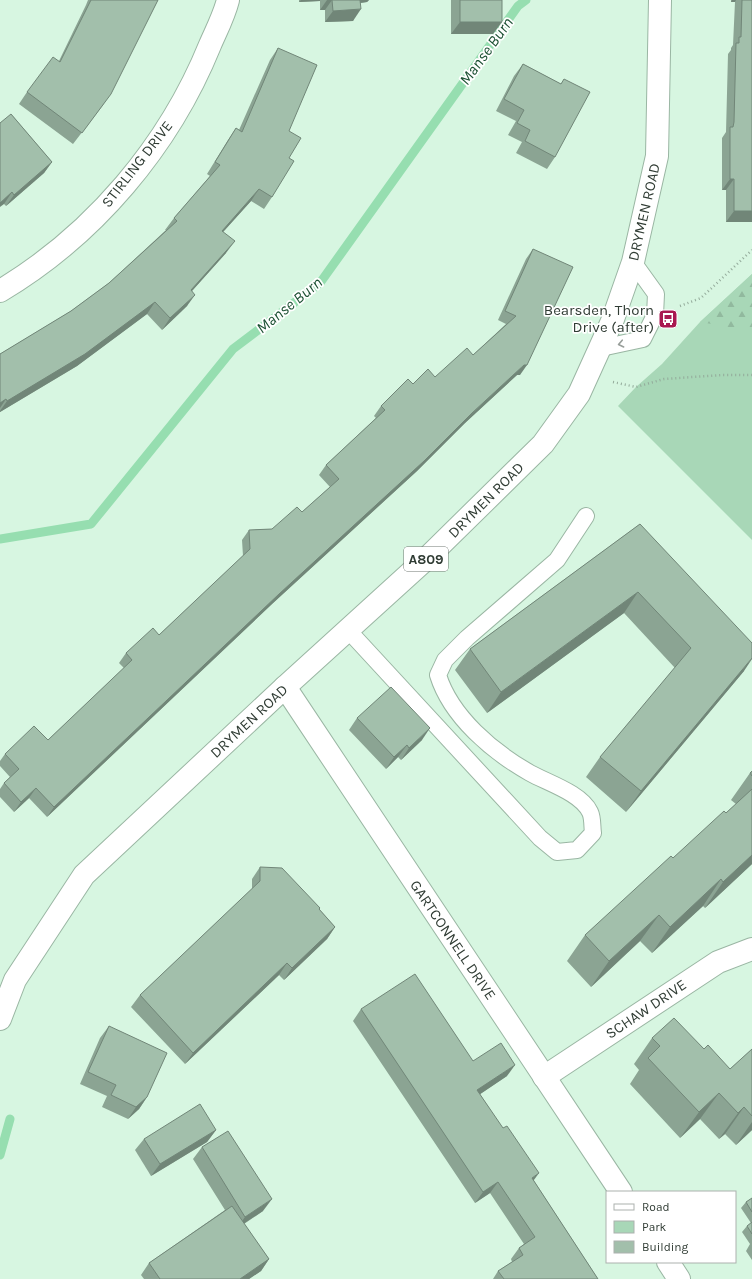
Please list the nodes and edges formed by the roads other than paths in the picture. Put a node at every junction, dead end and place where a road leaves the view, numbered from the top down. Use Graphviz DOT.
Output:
graph roads {
  1 [pos="228,0"];
  2 [pos="660,0"];
  3 [pos="634,262"];
  4 [pos="0,291"];
  5 [pos="601,348"];
  6 [pos="586,516"];
  7 [pos="347,630"];
  8 [pos="285,687"];
  9 [pos="752,949"];
  10 [pos="0,1019"];
  11 [pos="544,1077"];
  12 [pos="620,1191"];
  13 [pos="669,1263"];
  14 [pos="679,1279"];
  1 -- 4 [label="main road, STIRLING DRIVE"];
  2 -- 3 [label="main road, DRYMEN ROAD / A809"];
  3 -- 5 [label="main road, DRYMEN ROAD / A809"];
  3 -- 5 [label="lane, one-way"];
  5 -- 7 [label="main road, DRYMEN ROAD / A809"];
  6 -- 7 [label="lane"];
  7 -- 8 [label="main road, DRYMEN ROAD / A809"];
  8 -- 10 [label="main road, DRYMEN ROAD / A809"];
  8 -- 11 [label="main road, GARTCONNELL DRIVE"];
  9 -- 11 [label="main road, SCHAW DRIVE"];
  11 -- 12 [label="main road, GARTCONNELL DRIVE"];
  13 -- 14 [label="main road"];
}
